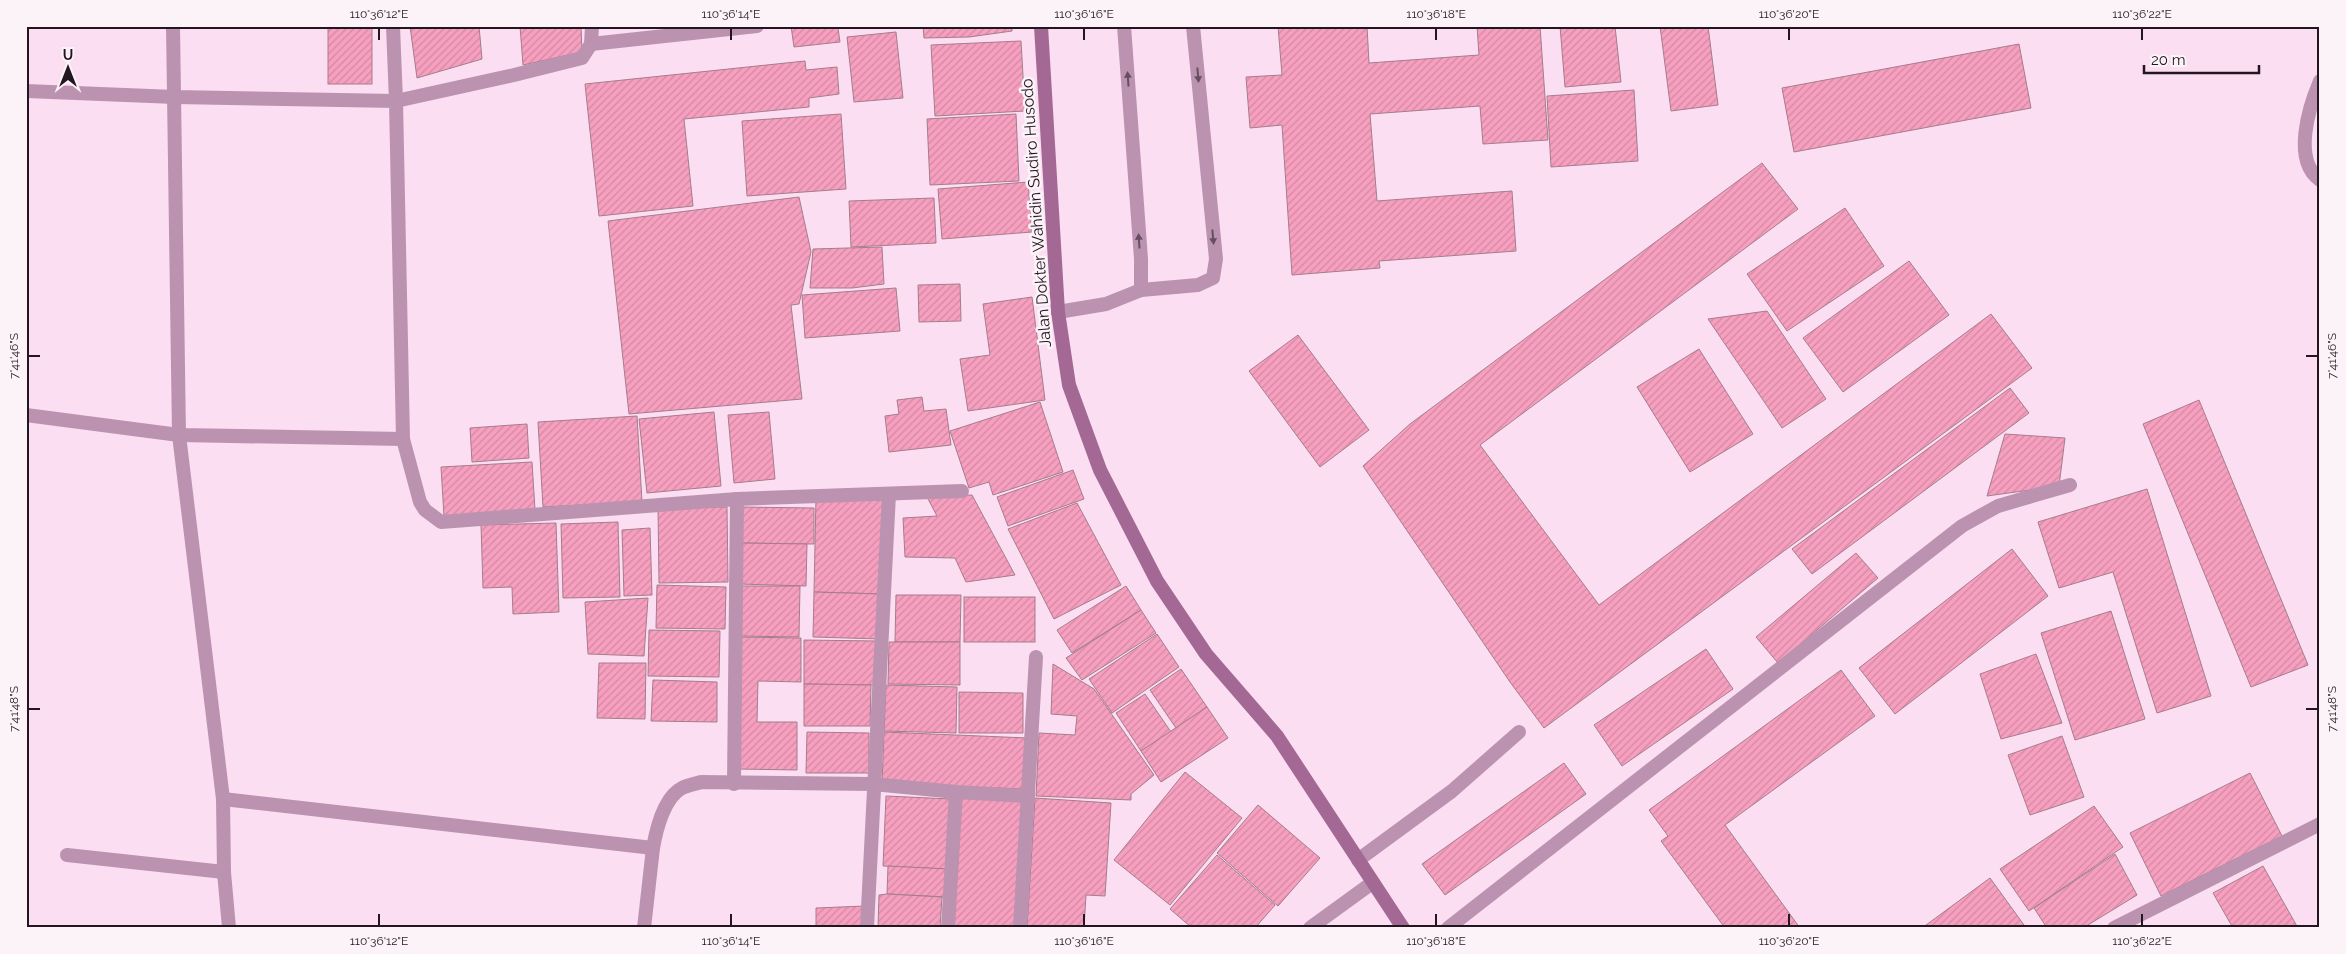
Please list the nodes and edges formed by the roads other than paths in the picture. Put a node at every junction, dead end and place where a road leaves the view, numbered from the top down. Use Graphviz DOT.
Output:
graph roads {
  1 [pos="173,26"];
  2 [pos="393,26"];
  3 [pos="592,26"];
  4 [pos="757,26"];
  5 [pos="1041,26"];
  6 [pos="1124,26"];
  7 [pos="1193,26"];
  8 [pos="591,44"];
  9 [pos="2320,81"];
  10 [pos="26,91"];
  11 [pos="175,97"];
  12 [pos="396,101"];
  13 [pos="2320,180"];
  14 [pos="1141,290"];
  15 [pos="1058,312"];
  16 [pos="26,415"];
  17 [pos="178,435"];
  18 [pos="403,439"];
  19 [pos="2070,485"];
  20 [pos="962,492"];
  21 [pos="889,494"];
  22 [pos="737,499"];
  23 [pos="1036,657"];
  24 [pos="1519,732"];
  25 [pos="734,784"];
  26 [pos="873,784"];
  27 [pos="956,792"];
  28 [pos="1028,796"];
  29 [pos="223,799"];
  30 [pos="2320,824"];
  31 [pos="653,848"];
  32 [pos="68,855"];
  33 [pos="1358,860"];
  34 [pos="224,872"];
  35 [pos="1372,883"];
  36 [pos="229,928"];
  37 [pos="644,928"];
  38 [pos="867,928"];
  39 [pos="948,928"];
  40 [pos="1020,928"];
  41 [pos="1310,928"];
  42 [pos="1403,928"];
  43 [pos="1448,928"];
  44 [pos="2114,928"];
  1 -- 11 [label="street"];
  2 -- 12 [label="street"];
  3 -- 8 [label="street"];
  4 -- 8 [label="street"];
  5 -- 15 [label="main road, Jalan Dokter Wahidin Sudiro Husodo"];
  14 -- 6 [label="street, one-way"];
  7 -- 14 [label="street, one-way"];
  8 -- 12 [label="street"];
  9 -- 13 [label="street"];
  10 -- 11 [label="street"];
  11 -- 12 [label="street"];
  11 -- 17 [label="street"];
  12 -- 18 [label="street"];
  14 -- 15 [label="street"];
  15 -- 33 [label="main road, Jalan Dokter Wahidin Sudiro Husodo"];
  16 -- 17 [label="street"];
  17 -- 18 [label="street"];
  17 -- 29 [label="street"];
  18 -- 22 [label="street"];
  19 -- 43 [label="street"];
  20 -- 21 [label="street"];
  21 -- 22 [label="street"];
  21 -- 26 [label="street"];
  22 -- 25 [label="street"];
  23 -- 28 [label="street"];
  24 -- 33 [label="street"];
  25 -- 26 [label="street"];
  25 -- 31 [label="street"];
  26 -- 27 [label="street"];
  26 -- 38 [label="street"];
  27 -- 28 [label="street"];
  27 -- 39 [label="street"];
  28 -- 40 [label="street"];
  29 -- 31 [label="street"];
  29 -- 34 [label="street"];
  30 -- 44 [label="street"];
  31 -- 37 [label="street"];
  32 -- 34 [label="street"];
  33 -- 35 [label="main road, Jalan Dokter Wahidin Sudiro Husodo"];
  34 -- 36 [label="street"];
  35 -- 41 [label="street"];
  35 -- 42 [label="main road, Jalan Dokter Wahidin Sudiro Husodo"];
}
